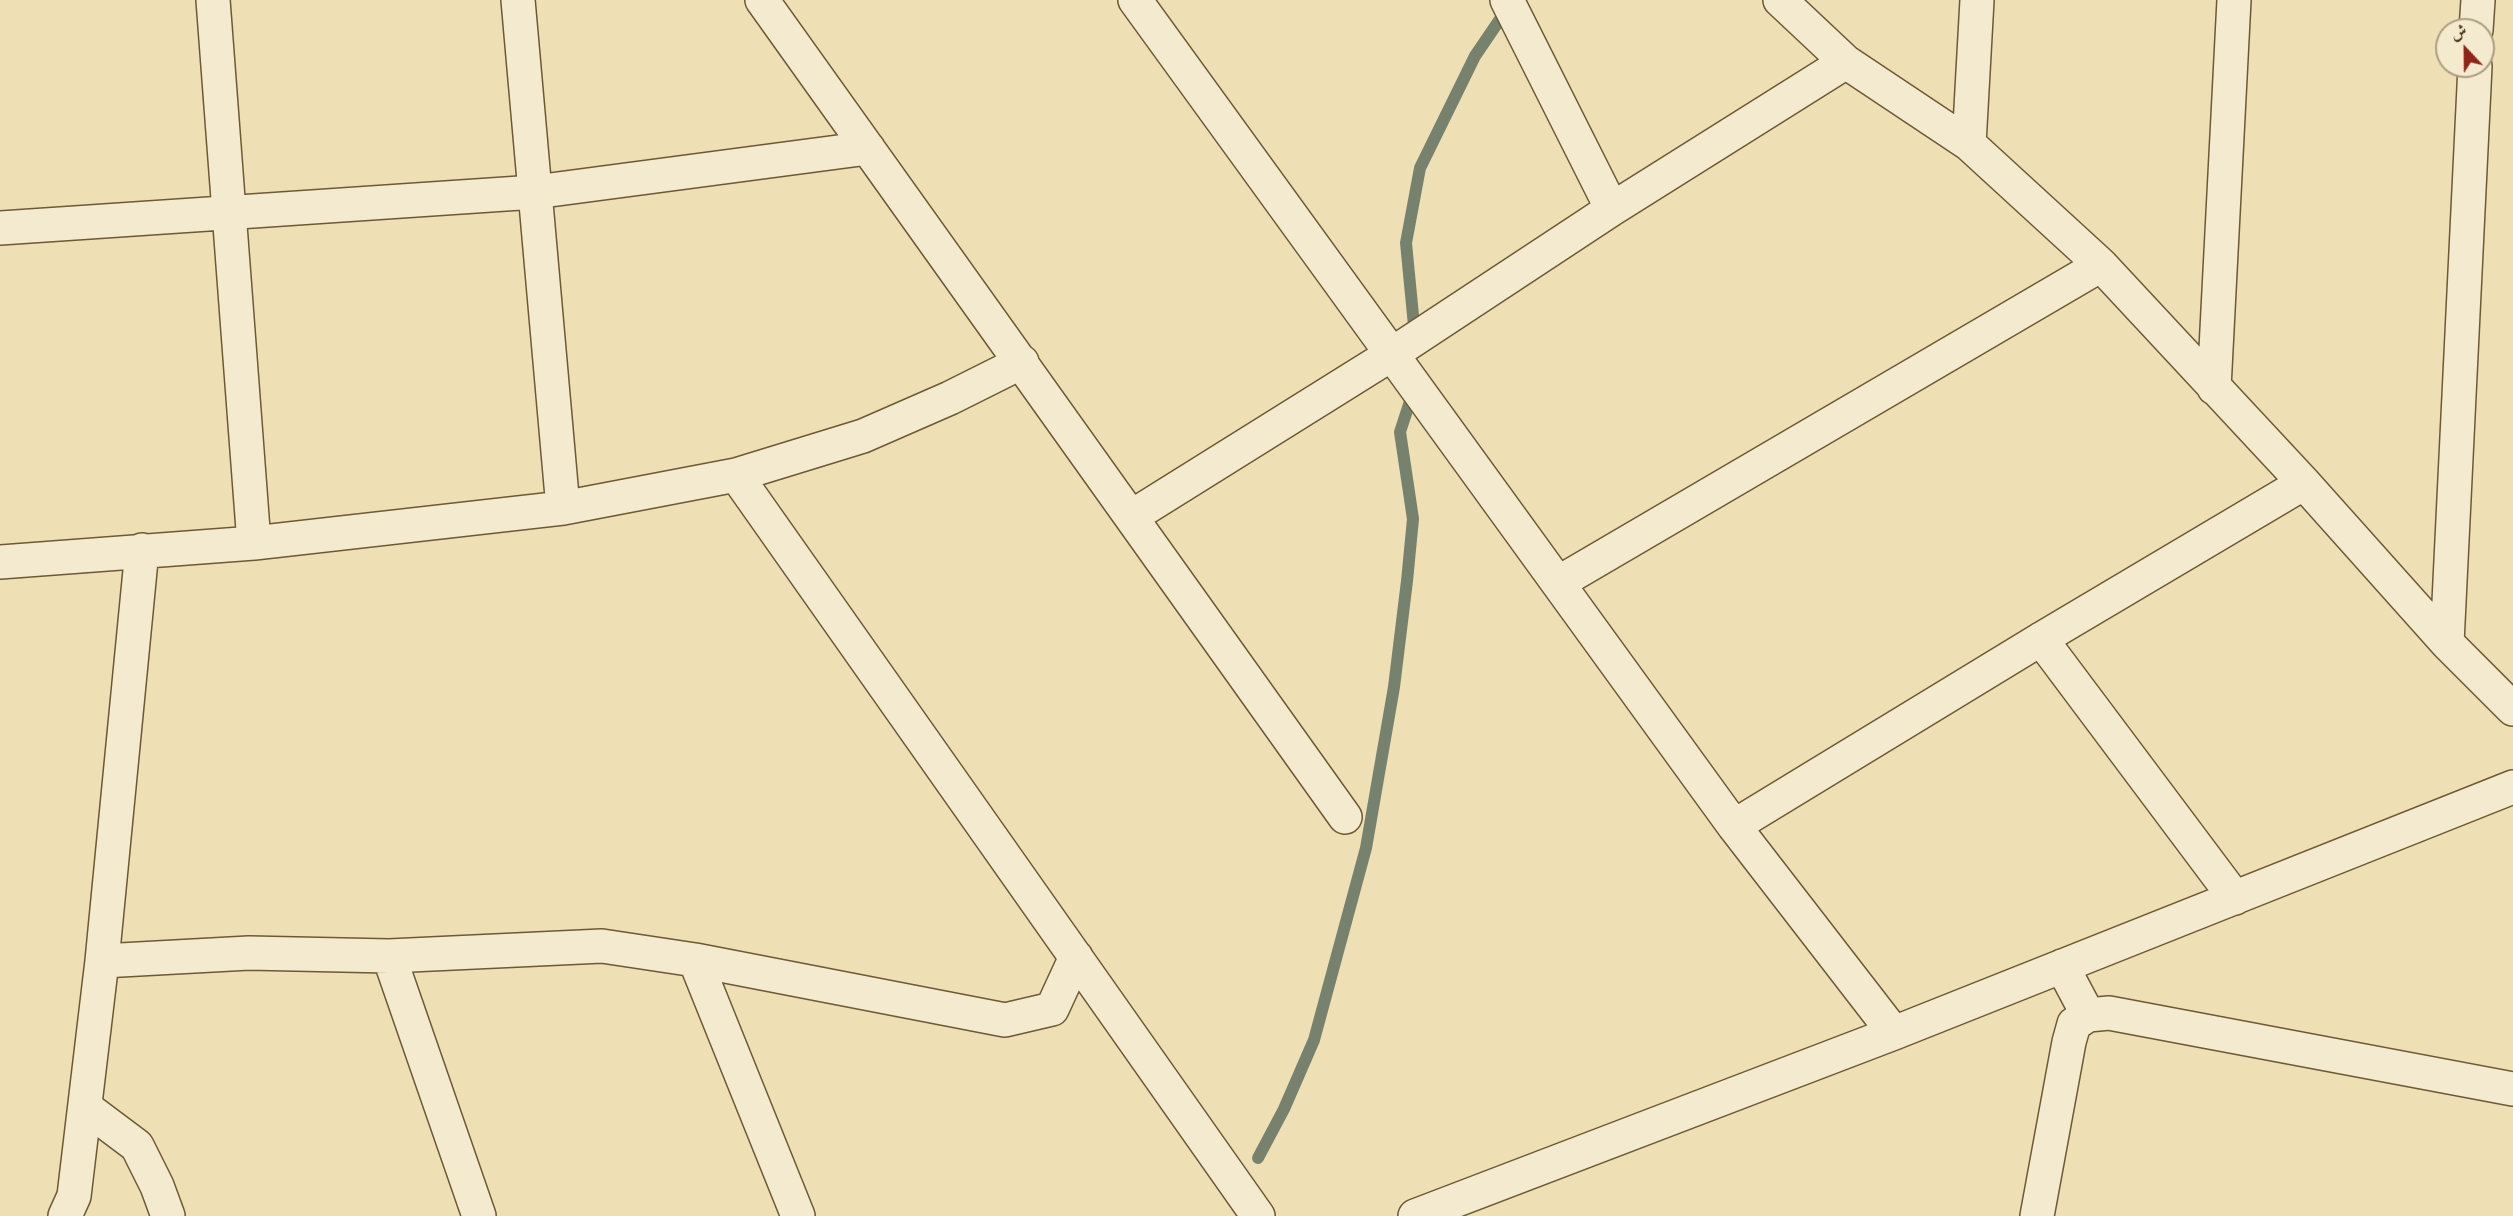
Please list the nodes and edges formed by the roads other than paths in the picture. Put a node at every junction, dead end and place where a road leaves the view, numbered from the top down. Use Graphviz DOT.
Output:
graph roads {
  1 [pos="213,0"];
  2 [pos="519,0"];
  3 [pos="762,0"];
  4 [pos="1135,0"];
  5 [pos="1507,0"];
  6 [pos="1780,0"];
  7 [pos="1977,0"];
  8 [pos="2234,0"];
  9 [pos="2478,0"];
  10 [pos="2477,18"];
  11 [pos="1845,62"];
  12 [pos="2474,78"];
  13 [pos="1969,144"];
  14 [pos="868,148"];
  15 [pos="535,192"];
  16 [pos="1612,208"];
  17 [pos="228,211"];
  18 [pos="0,228"];
  19 [pos="2101,266"];
  20 [pos="1392,354"];
  21 [pos="1022,362"];
  22 [pos="2214,388"];
  23 [pos="736,475"];
  24 [pos="2304,483"];
  25 [pos="563,508"];
  26 [pos="1131,518"];
  27 [pos="254,543"];
  28 [pos="142,550"];
  29 [pos="0,562"];
  30 [pos="1557,583"];
  31 [pos="2041,639"];
  32 [pos="2447,643"];
  33 [pos="2513,709"];
  34 [pos="2513,787"];
  35 [pos="1346,817"];
  36 [pos="1734,826"];
  37 [pos="2235,898"];
  38 [pos="389,956"];
  39 [pos="1076,957"];
  40 [pos="695,960"];
  41 [pos="102,961"];
  42 [pos="2062,966"];
  43 [pos="2088,1015"];
  44 [pos="1894,1033"];
  45 [pos="2513,1089"];
  46 [pos="85,1107"];
  47 [pos="66,1216"];
  48 [pos="168,1216"];
  49 [pos="479,1216"];
  50 [pos="798,1216"];
  51 [pos="1258,1216"];
  52 [pos="1415,1216"];
  53 [pos="2037,1216"];
  1 -- 17 [label="street"];
  2 -- 15 [label="street"];
  3 -- 14 [label="street"];
  4 -- 20 [label="street"];
  5 -- 16 [label="street"];
  6 -- 11 [label="street"];
  7 -- 13 [label="street"];
  8 -- 22 [label="street"];
  9 -- 10 [label="street"];
  11 -- 13 [label="street"];
  11 -- 16 [label="street"];
  12 -- 32 [label="street"];
  13 -- 19 [label="street"];
  14 -- 15 [label="street"];
  14 -- 21 [label="street"];
  15 -- 17 [label="street"];
  15 -- 25 [label="street"];
  16 -- 20 [label="street"];
  17 -- 18 [label="street"];
  17 -- 27 [label="street"];
  19 -- 22 [label="street"];
  19 -- 30 [label="street"];
  20 -- 26 [label="street"];
  20 -- 30 [label="street"];
  21 -- 23 [label="street"];
  21 -- 26 [label="street"];
  22 -- 24 [label="street"];
  23 -- 25 [label="street"];
  23 -- 39 [label="street"];
  24 -- 31 [label="street"];
  24 -- 32 [label="street"];
  25 -- 27 [label="street"];
  26 -- 35 [label="street"];
  27 -- 28 [label="street"];
  28 -- 29 [label="street"];
  28 -- 41 [label="street"];
  30 -- 36 [label="street"];
  31 -- 36 [label="street"];
  31 -- 37 [label="street"];
  32 -- 33 [label="street"];
  34 -- 37 [label="street"];
  36 -- 44 [label="street"];
  37 -- 42 [label="street"];
  38 -- 40 [label="street"];
  38 -- 41 [label="street"];
  38 -- 49 [label="street"];
  39 -- 40 [label="street"];
  39 -- 51 [label="street"];
  40 -- 50 [label="street"];
  41 -- 46 [label="street"];
  42 -- 43 [label="street"];
  42 -- 44 [label="street"];
  43 -- 45 [label="street"];
  43 -- 53 [label="street"];
  44 -- 52 [label="street"];
  46 -- 47 [label="street"];
  46 -- 48 [label="street"];
}
